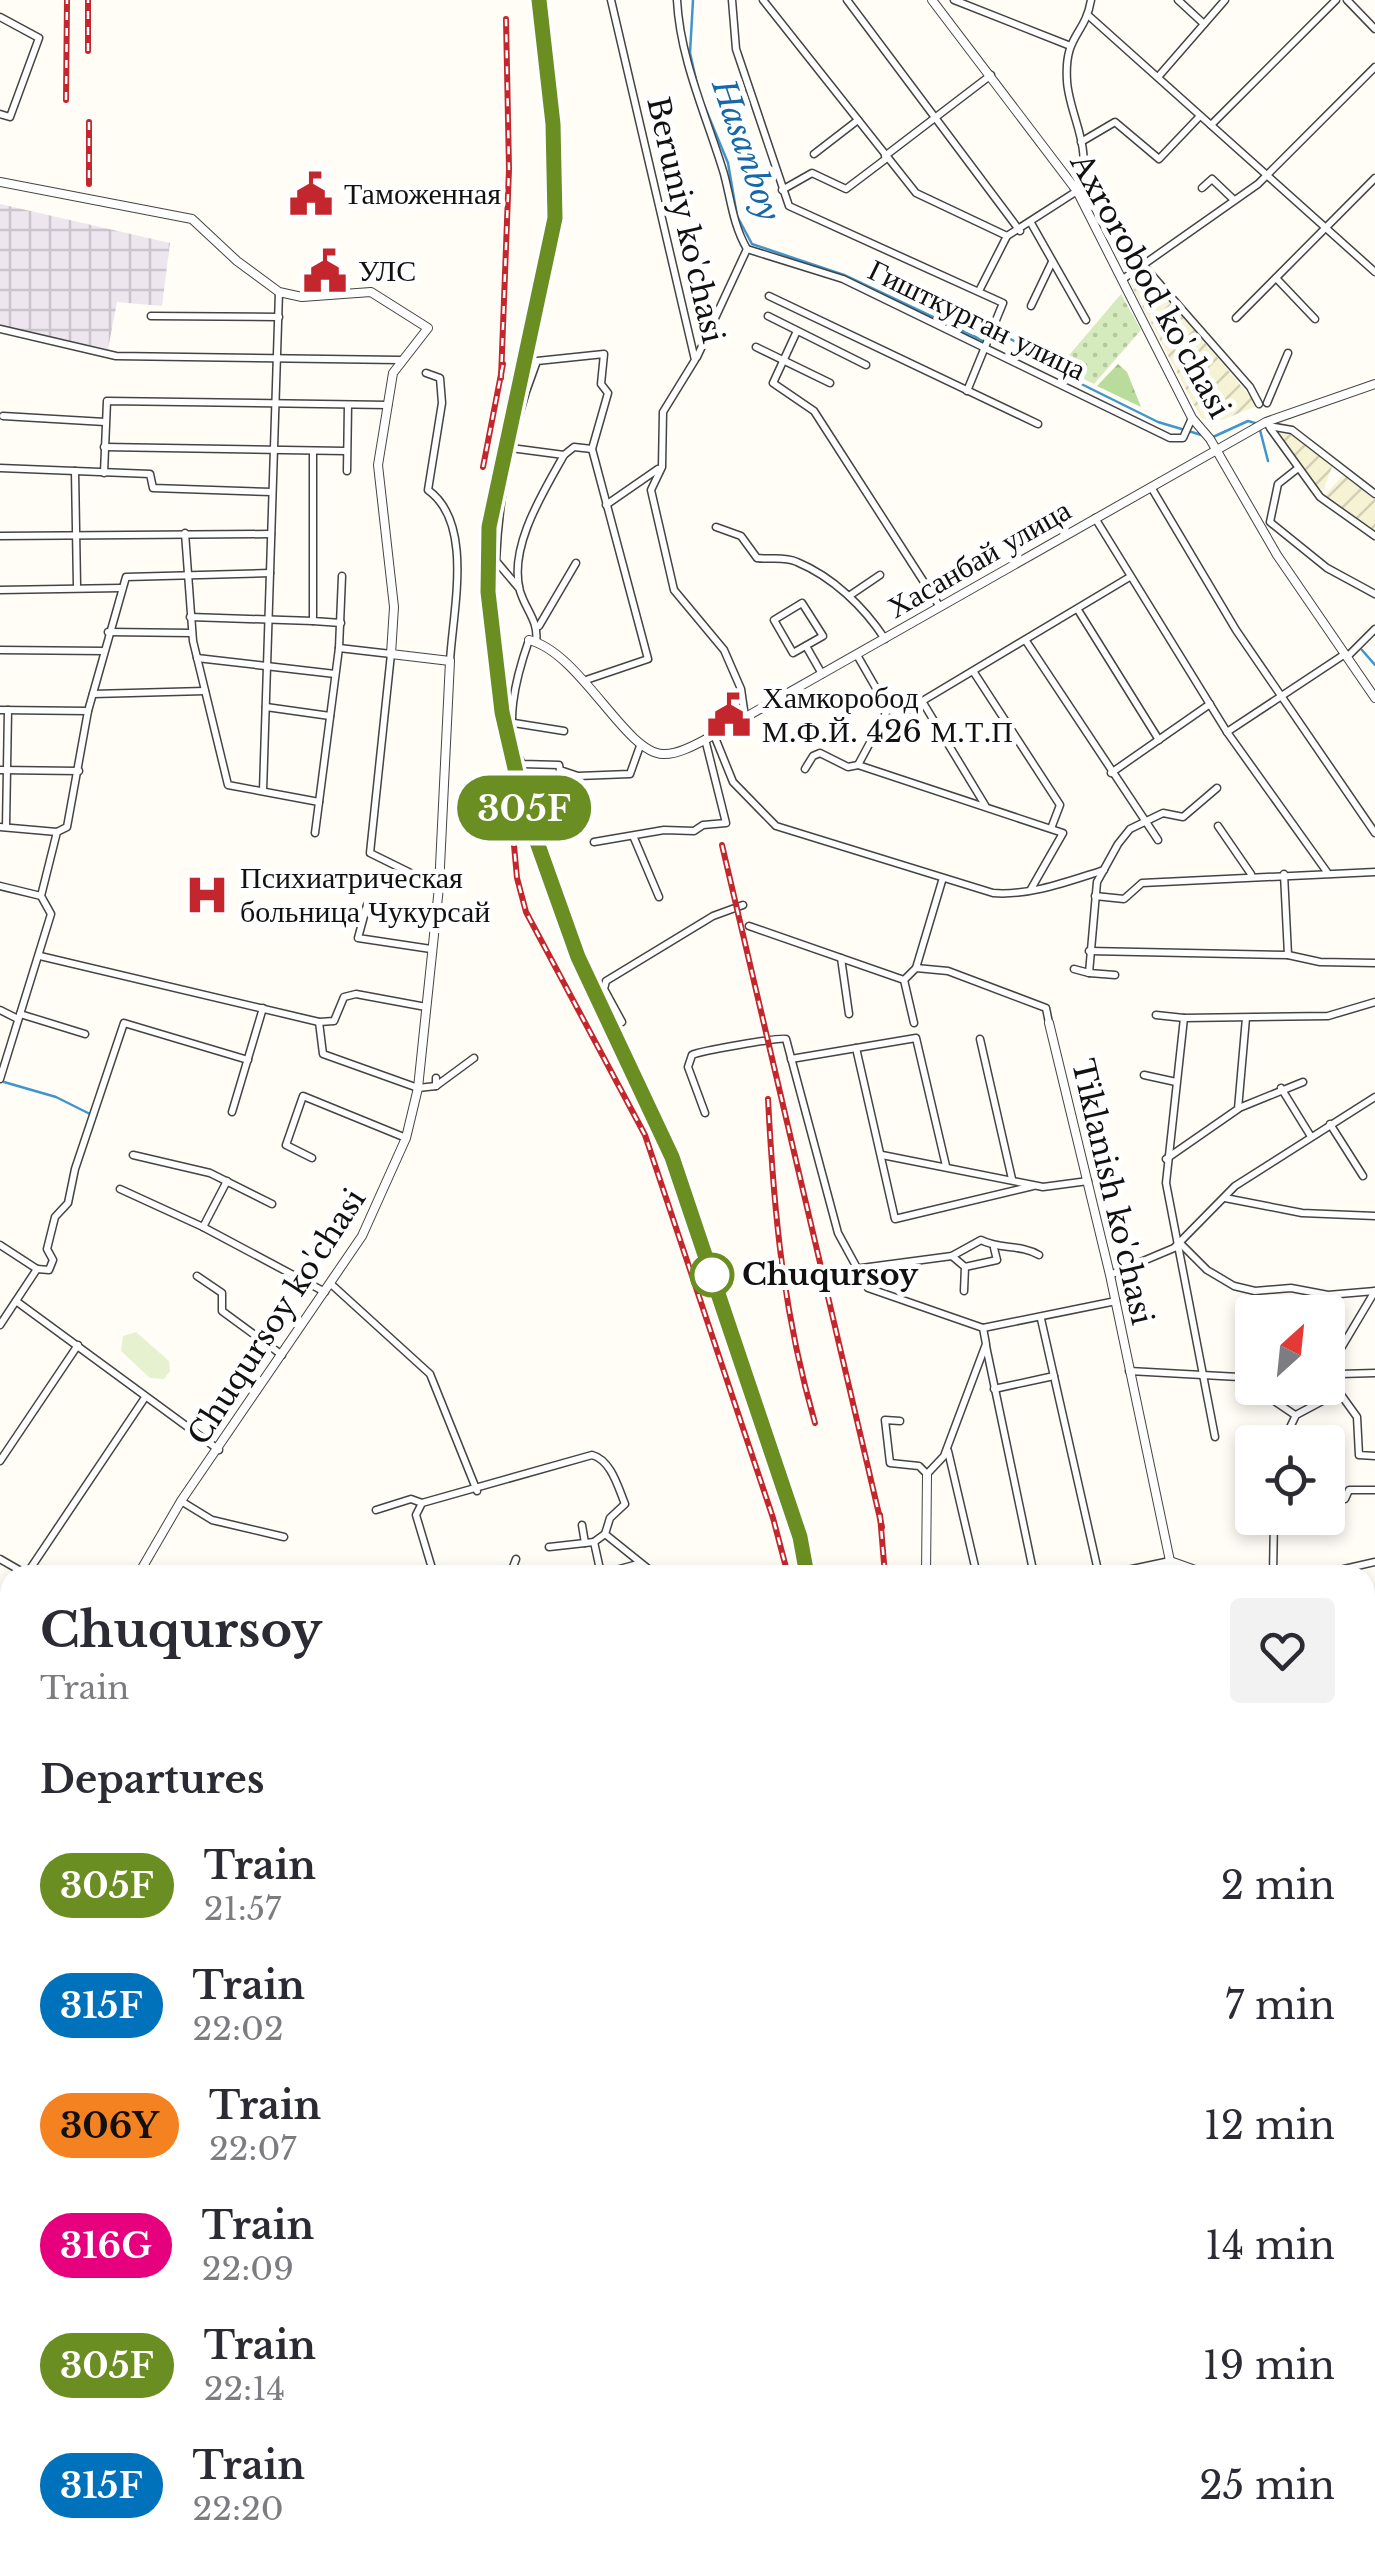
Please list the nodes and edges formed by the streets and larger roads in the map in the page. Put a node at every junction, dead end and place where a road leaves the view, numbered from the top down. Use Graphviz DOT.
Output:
graph roads {
  1 [pos="611,0"];
  2 [pos="676,0"];
  3 [pos="732,0"];
  4 [pos="763,0"];
  5 [pos="847,0"];
  6 [pos="952,0"];
  7 [pos="1091,0"];
  8 [pos="1178,0"];
  9 [pos="1225,0"];
  10 [pos="1336,0"];
  11 [pos="1347,0"];
  12 [pos="934,3"];
  13 [pos="1089,16"];
  14 [pos="0,17"];
  15 [pos="1204,24"];
  16 [pos="1375,29"];
  17 [pos="1068,45"];
  18 [pos="1375,67"];
  19 [pos="991,75"];
  20 [pos="1158,78"];
  21 [pos="0,114"];
  22 [pos="938,115"];
  23 [pos="1200,116"];
  24 [pos="858,120"];
  25 [pos="1211,124"];
  26 [pos="1081,142"];
  27 [pos="814,154"];
  28 [pos="886,156"];
  29 [pos="1269,174"];
  30 [pos="1375,178"];
  31 [pos="2,186"];
  32 [pos="1202,188"];
  33 [pos="782,190"];
  34 [pos="1076,190"];
  35 [pos="1234,200"];
  36 [pos="1031,224"];
  37 [pos="1327,228"];
  38 [pos="1020,231"];
  39 [pos="1006,236"];
  40 [pos="746,249"];
  41 [pos="1052,261"];
  42 [pos="1143,265"];
  43 [pos="1375,272"];
  44 [pos="1276,278"];
  45 [pos="1123,279"];
  46 [pos="279,292"];
  47 [pos="979,292"];
  48 [pos="770,296"];
  49 [pos="1031,306"];
  50 [pos="151,316"];
  51 [pos="768,316"];
  52 [pos="279,317"];
  53 [pos="1236,318"];
  54 [pos="1315,319"];
  55 [pos="1086,320"];
  56 [pos="0,329"];
  57 [pos="797,330"];
  58 [pos="756,346"];
  59 [pos="986,351"];
  60 [pos="1288,353"];
  61 [pos="399,360"];
  62 [pos="696,360"];
  63 [pos="784,360"];
  64 [pos="280,361"];
  65 [pos="866,365"];
  66 [pos="426,373"];
  67 [pos="830,382"];
  68 [pos="1375,384"];
  69 [pos="967,391"];
  70 [pos="277,404"];
  71 [pos="348,405"];
  72 [pos="388,405"];
  73 [pos="2,415"];
  74 [pos="1192,418"];
  75 [pos="105,422"];
  76 [pos="1038,424"];
  77 [pos="1268,425"];
  78 [pos="104,448"];
  79 [pos="511,448"];
  80 [pos="276,449"];
  81 [pos="592,449"];
  82 [pos="313,451"];
  83 [pos="345,451"];
  84 [pos="1218,451"];
  85 [pos="564,455"];
  86 [pos="662,467"];
  87 [pos="0,468"];
  88 [pos="1297,469"];
  89 [pos="75,471"];
  90 [pos="347,471"];
  91 [pos="104,473"];
  92 [pos="1151,487"];
  93 [pos="272,492"];
  94 [pos="1375,494"];
  95 [pos="606,505"];
  96 [pos="1095,518"];
  97 [pos="716,527"];
  98 [pos="78,532"];
  99 [pos="184,533"];
  100 [pos="271,534"];
  101 [pos="0,536"];
  102 [pos="1375,536"];
  103 [pos="576,563"];
  104 [pos="270,573"];
  105 [pos="185,574"];
  106 [pos="880,575"];
  107 [pos="342,576"];
  108 [pos="1128,578"];
  109 [pos="77,586"];
  110 [pos="518,587"];
  111 [pos="121,588"];
  112 [pos="0,590"];
  113 [pos="1375,594"];
  114 [pos="849,596"];
  115 [pos="940,607"];
  116 [pos="1078,610"];
  117 [pos="190,617"];
  118 [pos="269,619"];
  119 [pos="313,621"];
  120 [pos="341,624"];
  121 [pos="539,626"];
  122 [pos="1375,629"];
  123 [pos="108,632"];
  124 [pos="192,633"];
  125 [pos="885,639"];
  126 [pos="533,641"];
  127 [pos="1026,641"];
  128 [pos="806,646"];
  129 [pos="339,648"];
  130 [pos="0,650"];
  131 [pos="104,651"];
  132 [pos="391,654"];
  133 [pos="857,655"];
  134 [pos="1346,656"];
  135 [pos="197,658"];
  136 [pos="450,661"];
  137 [pos="268,666"];
  138 [pos="973,671"];
  139 [pos="335,674"];
  140 [pos="822,674"];
  141 [pos="586,680"];
  142 [pos="205,691"];
  143 [pos="94,694"];
  144 [pos="1374,694"];
  145 [pos="1281,696"];
  146 [pos="922,701"];
  147 [pos="1210,704"];
  148 [pos="266,707"];
  149 [pos="888,709"];
  150 [pos="4,710"];
  151 [pos="88,711"];
  152 [pos="330,716"];
  153 [pos="745,717"];
  154 [pos="514,723"];
  155 [pos="564,731"];
  156 [pos="1228,732"];
  157 [pos="714,735"];
  158 [pos="704,739"];
  159 [pos="1159,740"];
  160 [pos="640,746"];
  161 [pos="858,766"];
  162 [pos="805,769"];
  163 [pos="3,770"];
  164 [pos="79,771"];
  165 [pos="1111,773"];
  166 [pos="1217,788"];
  167 [pos="262,792"];
  168 [pos="320,802"];
  169 [pos="985,805"];
  170 [pos="1146,825"];
  171 [pos="1052,826"];
  172 [pos="1218,826"];
  173 [pos="3,827"];
  174 [pos="57,832"];
  175 [pos="315,833"];
  176 [pos="1375,833"];
  177 [pos="634,838"];
  178 [pos="1158,840"];
  179 [pos="594,842"];
  180 [pos="1104,870"];
  181 [pos="1327,872"];
  182 [pos="1375,872"];
  183 [pos="1252,874"];
  184 [pos="1284,874"];
  185 [pos="942,881"];
  186 [pos="0,886"];
  187 [pos="439,887"];
  188 [pos="1031,889"];
  189 [pos="41,896"];
  190 [pos="1095,896"];
  191 [pos="659,897"];
  192 [pos="367,905"];
  193 [pos="743,905"];
  194 [pos="749,926"];
  195 [pos="432,949"];
  196 [pos="1090,951"];
  197 [pos="1288,955"];
  198 [pos="40,956"];
  199 [pos="841,958"];
  200 [pos="1375,963"];
  201 [pos="916,968"];
  202 [pos="1074,969"];
  203 [pos="1089,973"];
  204 [pos="1115,976"];
  205 [pos="904,980"];
  206 [pos="1375,1002"];
  207 [pos="426,1006"];
  208 [pos="263,1008"];
  209 [pos="0,1010"];
  210 [pos="849,1014"];
  211 [pos="1156,1015"];
  212 [pos="19,1016"];
  213 [pos="1184,1018"];
  214 [pos="1246,1018"];
  215 [pos="319,1022"];
  216 [pos="622,1022"];
  217 [pos="914,1023"];
  218 [pos="1049,1023"];
  219 [pos="85,1034"];
  220 [pos="980,1039"];
  221 [pos="856,1048"];
  222 [pos="474,1058"];
  223 [pos="791,1059"];
  224 [pos="248,1060"];
  225 [pos="1144,1075"];
  226 [pos="0,1079"];
  227 [pos="1176,1082"];
  228 [pos="1303,1082"];
  229 [pos="418,1088"];
  230 [pos="1281,1088"];
  231 [pos="1375,1097"];
  232 [pos="1238,1109"];
  233 [pos="232,1112"];
  234 [pos="704,1113"];
  235 [pos="1330,1124"];
  236 [pos="1310,1135"];
  237 [pos="406,1138"];
  238 [pos="133,1155"];
  239 [pos="882,1155"];
  240 [pos="312,1158"];
  241 [pos="1166,1159"];
  242 [pos="946,1166"];
  243 [pos="1363,1176"];
  244 [pos="1012,1178"];
  245 [pos="227,1181"];
  246 [pos="1088,1181"];
  247 [pos="1034,1186"];
  248 [pos="120,1189"];
  249 [pos="1224,1198"];
  250 [pos="272,1204"];
  251 [pos="1375,1216"];
  252 [pos="203,1227"];
  253 [pos="1178,1241"];
  254 [pos="0,1244"];
  255 [pos="994,1248"];
  256 [pos="1039,1255"];
  257 [pos="952,1256"];
  258 [pos="853,1266"];
  259 [pos="964,1267"];
  260 [pos="37,1270"];
  261 [pos="197,1276"];
  262 [pos="1110,1276"];
  263 [pos="328,1288"];
  264 [pos="964,1291"];
  265 [pos="1375,1291"];
  266 [pos="16,1301"];
  267 [pos="1116,1302"];
  268 [pos="1042,1319"];
  269 [pos="0,1325"];
  270 [pos="984,1328"];
  271 [pos="1345,1341"];
  272 [pos="986,1344"];
  273 [pos="78,1345"];
  274 [pos="282,1356"];
  275 [pos="1129,1371"];
  276 [pos="1203,1374"];
  277 [pos="1345,1374"];
  278 [pos="1375,1374"];
  279 [pos="1054,1376"];
  280 [pos="1235,1376"];
  281 [pos="994,1389"];
  282 [pos="144,1399"];
  283 [pos="1345,1401"];
  284 [pos="1281,1405"];
  285 [pos="1315,1405"];
  286 [pos="1296,1415"];
  287 [pos="900,1421"];
  288 [pos="1291,1425"];
  289 [pos="1215,1437"];
  290 [pos="946,1445"];
  291 [pos="219,1450"];
  292 [pos="1375,1456"];
  293 [pos="0,1461"];
  294 [pos="927,1474"];
  295 [pos="477,1490"];
  296 [pos="1375,1490"];
  297 [pos="1345,1499"];
  298 [pos="181,1501"];
  299 [pos="422,1503"];
  300 [pos="376,1510"];
  301 [pos="582,1525"];
  302 [pos="605,1534"];
  303 [pos="1274,1535"];
  304 [pos="284,1537"];
  305 [pos="590,1542"];
  306 [pos="549,1547"];
  307 [pos="516,1559"];
  308 [pos="1170,1560"];
  309 [pos="639,1564"];
  310 [pos="33,1565"];
  311 [pos="144,1565"];
  312 [pos="431,1565"];
  313 [pos="514,1565"];
  314 [pos="598,1565"];
  315 [pos="635,1565"];
  316 [pos="926,1565"];
  317 [pos="975,1565"];
  318 [pos="1032,1565"];
  319 [pos="1100,1565"];
  320 [pos="1147,1565"];
  321 [pos="1170,1565"];
  322 [pos="1183,1565"];
  323 [pos="1273,1565"];
  1 -- 62 [label="street, Beruniy ko'chasi"];
  2 -- 40 [label="street"];
  3 -- 33 [label="street"];
  4 -- 24 [label="street"];
  5 -- 22 [label="street"];
  6 -- 12 [label="street"];
  6 -- 17 [label="street"];
  7 -- 13 [label="street"];
  8 -- 15 [label="street"];
  9 -- 15 [label="street"];
  10 -- 25 [label="street"];
  11 -- 16 [label="street"];
  12 -- 19 [label="street, Axrorobod ko'chasi"];
  13 -- 17 [label="street"];
  13 -- 20 [label="street"];
  14 -- 21 [label="street"];
  15 -- 20 [label="street"];
  17 -- 26 [label="street"];
  18 -- 29 [label="street"];
  19 -- 22 [label="street"];
  19 -- 34 [label="street, Axrorobod ko'chasi"];
  20 -- 23 [label="street"];
  22 -- 28 [label="street"];
  22 -- 38 [label="street"];
  23 -- 25 [label="street"];
  23 -- 26 [label="street"];
  24 -- 27 [label="street"];
  24 -- 28 [label="street"];
  25 -- 29 [label="street"];
  26 -- 34 [label="street"];
  28 -- 33 [label="street"];
  28 -- 39 [label="street"];
  29 -- 35 [label="street"];
  29 -- 37 [label="street"];
  30 -- 37 [label="street"];
  31 -- 46 [label="street"];
  32 -- 35 [label="street"];
  33 -- 47 [label="street"];
  34 -- 36 [label="street"];
  34 -- 45 [label="street, Axrorobod ko'chasi"];
  35 -- 42 [label="street"];
  36 -- 38 [label="street"];
  36 -- 41 [label="street"];
  37 -- 43 [label="street"];
  37 -- 44 [label="street"];
  38 -- 39 [label="street"];
  39 -- 47 [label="street"];
  40 -- 59 [label="street, Гишткурган улица"];
  40 -- 62 [label="street"];
  41 -- 49 [label="street"];
  41 -- 55 [label="street"];
  42 -- 45 [label="street"];
  42 -- 60 [label="street"];
  44 -- 53 [label="street"];
  44 -- 54 [label="street"];
  45 -- 74 [label="street, Axrorobod ko'chasi"];
  46 -- 52 [label="street"];
  46 -- 61 [label="street"];
  47 -- 59 [label="street"];
  48 -- 69 [label="street"];
  50 -- 52 [label="street"];
  51 -- 57 [label="street"];
  52 -- 64 [label="street"];
  56 -- 64 [label="street"];
  57 -- 63 [label="street"];
  57 -- 65 [label="street"];
  58 -- 63 [label="street"];
  59 -- 69 [label="street"];
  59 -- 74 [label="street, Гишткурган улица"];
  61 -- 64 [label="street"];
  61 -- 72 [label="street"];
  62 -- 86 [label="street, Beruniy ko'chasi"];
  63 -- 67 [label="street"];
  63 -- 115 [label="street"];
  64 -- 70 [label="street"];
  66 -- 136 [label="street, Chuqursoy ko'chasi"];
  68 -- 77 [label="street, Хасанбай улица"];
  69 -- 76 [label="street"];
  70 -- 71 [label="street"];
  70 -- 75 [label="street"];
  70 -- 80 [label="street"];
  71 -- 72 [label="street"];
  71 -- 83 [label="street"];
  72 -- 132 [label="street"];
  73 -- 75 [label="street"];
  74 -- 84 [label="street, Axrorobod ko'chasi"];
  75 -- 78 [label="street"];
  77 -- 84 [label="street, Хасанбай улица"];
  77 -- 88 [label="street"];
  77 -- 94 [label="street"];
  78 -- 80 [label="street"];
  78 -- 91 [label="street"];
  79 -- 81 [label="street"];
  79 -- 85 [label="street"];
  79 -- 110 [label="street"];
  80 -- 82 [label="street"];
  80 -- 93 [label="street"];
  81 -- 85 [label="street"];
  81 -- 95 [label="street"];
  82 -- 83 [label="street"];
  82 -- 119 [label="street"];
  83 -- 90 [label="street"];
  84 -- 92 [label="street, Хасанбай улица"];
  84 -- 134 [label="street, Axrorobod ko'chasi"];
  85 -- 110 [label="street"];
  86 -- 95 [label="street"];
  86 -- 153 [label="street, Beruniy ko'chasi"];
  87 -- 89 [label="street"];
  88 -- 102 [label="street"];
  88 -- 113 [label="street"];
  89 -- 91 [label="street"];
  89 -- 98 [label="street"];
  91 -- 93 [label="street"];
  92 -- 96 [label="street, Хасанбай улица"];
  92 -- 145 [label="street"];
  93 -- 100 [label="street"];
  95 -- 141 [label="street"];
  96 -- 108 [label="street"];
  96 -- 115 [label="street, Хасанбай улица"];
  97 -- 114 [label="street"];
  98 -- 99 [label="street"];
  98 -- 101 [label="street"];
  98 -- 109 [label="street"];
  99 -- 100 [label="street"];
  99 -- 105 [label="street"];
  100 -- 104 [label="street"];
  103 -- 121 [label="street"];
  104 -- 105 [label="street"];
  104 -- 118 [label="street"];
  105 -- 111 [label="street"];
  105 -- 117 [label="street"];
  106 -- 114 [label="street"];
  107 -- 120 [label="street"];
  108 -- 116 [label="street"];
  108 -- 147 [label="street"];
  109 -- 111 [label="street"];
  109 -- 112 [label="street"];
  110 -- 121 [label="street"];
  111 -- 123 [label="street"];
  114 -- 125 [label="street"];
  115 -- 125 [label="street, Хасанбай улица"];
  116 -- 127 [label="street"];
  116 -- 159 [label="street"];
  117 -- 118 [label="street"];
  117 -- 124 [label="street"];
  118 -- 119 [label="street"];
  118 -- 137 [label="street"];
  119 -- 120 [label="street"];
  120 -- 129 [label="street"];
  121 -- 126 [label="street"];
  122 -- 134 [label="street"];
  123 -- 124 [label="street"];
  123 -- 131 [label="street"];
  124 -- 135 [label="street"];
  125 -- 133 [label="street, Хасанбай улица"];
  126 -- 141 [label="street"];
  126 -- 154 [label="street"];
  127 -- 138 [label="street"];
  127 -- 165 [label="street"];
  128 -- 128 [label="street"];
  128 -- 140 [label="street"];
  129 -- 132 [label="street"];
  129 -- 139 [label="street"];
  130 -- 131 [label="street"];
  131 -- 143 [label="street"];
  132 -- 136 [label="street"];
  132 -- 187 [label="street"];
  133 -- 140 [label="street, Хасанбай улица"];
  133 -- 149 [label="street"];
  134 -- 144 [label="street, Axrorobod ko'chasi"];
  134 -- 145 [label="street"];
  135 -- 137 [label="street"];
  135 -- 142 [label="street"];
  136 -- 187 [label="street, Chuqursoy ko'chasi"];
  137 -- 139 [label="street"];
  137 -- 148 [label="street"];
  138 -- 146 [label="street"];
  138 -- 171 [label="street"];
  139 -- 152 [label="street"];
  140 -- 153 [label="street, Хасанбай улица"];
  141 -- 160 [label="street"];
  142 -- 143 [label="street"];
  142 -- 167 [label="street"];
  143 -- 151 [label="street"];
  145 -- 156 [label="street"];
  145 -- 176 [label="street"];
  146 -- 149 [label="street"];
  146 -- 169 [label="street"];
  147 -- 156 [label="street"];
  147 -- 159 [label="street"];
  148 -- 152 [label="street"];
  148 -- 167 [label="street"];
  149 -- 161 [label="street"];
  150 -- 151 [label="street"];
  150 -- 163 [label="street"];
  151 -- 164 [label="street"];
  152 -- 168 [label="street"];
  153 -- 157 [label="street, Хасанбай улица"];
  154 -- 155 [label="street"];
  154 -- 160 [label="street"];
  156 -- 181 [label="street"];
  157 -- 158 [label="street, Хасанбай улица"];
  157 -- 185 [label="street"];
  158 -- 160 [label="street, Хасанбай улица"];
  158 -- 177 [label="street"];
  159 -- 165 [label="street"];
  161 -- 162 [label="street"];
  161 -- 169 [label="street"];
  163 -- 164 [label="street"];
  163 -- 173 [label="street"];
  164 -- 174 [label="street"];
  165 -- 170 [label="street"];
  166 -- 170 [label="street"];
  167 -- 168 [label="street"];
  168 -- 175 [label="street"];
  169 -- 171 [label="street"];
  170 -- 178 [label="street"];
  170 -- 180 [label="street"];
  171 -- 188 [label="street"];
  172 -- 183 [label="street"];
  173 -- 174 [label="street"];
  174 -- 189 [label="street"];
  177 -- 179 [label="street"];
  177 -- 191 [label="street"];
  180 -- 188 [label="street"];
  180 -- 190 [label="street"];
  181 -- 182 [label="street"];
  181 -- 184 [label="street"];
  183 -- 184 [label="street"];
  183 -- 190 [label="street"];
  184 -- 197 [label="street"];
  185 -- 188 [label="street"];
  185 -- 201 [label="street"];
  186 -- 189 [label="street"];
  187 -- 195 [label="street, Chuqursoy ko'chasi"];
  189 -- 198 [label="street"];
  190 -- 196 [label="street"];
  192 -- 195 [label="street"];
  193 -- 216 [label="street"];
  194 -- 199 [label="street"];
  195 -- 207 [label="street, Chuqursoy ko'chasi"];
  196 -- 197 [label="street"];
  196 -- 203 [label="street"];
  197 -- 200 [label="street"];
  198 -- 208 [label="street"];
  198 -- 212 [label="street"];
  199 -- 205 [label="street"];
  199 -- 210 [label="street"];
  201 -- 205 [label="street"];
  201 -- 218 [label="street"];
  202 -- 203 [label="street"];
  203 -- 204 [label="street"];
  205 -- 217 [label="street"];
  206 -- 214 [label="street"];
  207 -- 215 [label="street"];
  207 -- 229 [label="street, Chuqursoy ko'chasi"];
  208 -- 215 [label="street"];
  208 -- 224 [label="street"];
  209 -- 212 [label="street"];
  211 -- 213 [label="street"];
  212 -- 219 [label="street"];
  212 -- 226 [label="street"];
  213 -- 214 [label="street"];
  213 -- 227 [label="street"];
  214 -- 232 [label="street"];
  215 -- 229 [label="street"];
  218 -- 246 [label="street, Tiklanish ko'chasi"];
  220 -- 244 [label="street"];
  221 -- 223 [label="street"];
  221 -- 239 [label="street"];
  221 -- 242 [label="street"];
  222 -- 229 [label="street"];
  223 -- 234 [label="street"];
  223 -- 258 [label="street"];
  224 -- 233 [label="street"];
  224 -- 260 [label="street"];
  225 -- 227 [label="street"];
  227 -- 241 [label="street"];
  228 -- 230 [label="street"];
  229 -- 237 [label="street, Chuqursoy ko'chasi"];
  230 -- 232 [label="street"];
  230 -- 236 [label="street"];
  231 -- 235 [label="street"];
  232 -- 241 [label="street"];
  235 -- 236 [label="street"];
  235 -- 243 [label="street"];
  236 -- 249 [label="street"];
  237 -- 240 [label="street"];
  237 -- 263 [label="street, Chuqursoy ko'chasi"];
  238 -- 245 [label="street"];
  239 -- 242 [label="street"];
  239 -- 247 [label="street"];
  241 -- 253 [label="street"];
  242 -- 244 [label="street"];
  244 -- 247 [label="street"];
  245 -- 250 [label="street"];
  245 -- 252 [label="street"];
  246 -- 247 [label="street"];
  246 -- 262 [label="street, Tiklanish ko'chasi"];
  248 -- 252 [label="street"];
  249 -- 251 [label="street"];
  249 -- 253 [label="street"];
  252 -- 263 [label="street"];
  253 -- 262 [label="street"];
  253 -- 265 [label="street"];
  253 -- 276 [label="street"];
  254 -- 260 [label="street"];
  255 -- 256 [label="street"];
  255 -- 257 [label="street"];
  255 -- 259 [label="street"];
  257 -- 258 [label="street"];
  257 -- 259 [label="street"];
  258 -- 270 [label="street"];
  259 -- 264 [label="street"];
  260 -- 266 [label="street"];
  261 -- 274 [label="street"];
  262 -- 267 [label="street, Tiklanish ko'chasi"];
  263 -- 274 [label="street, Chuqursoy ko'chasi"];
  263 -- 295 [label="street"];
  265 -- 271 [label="street"];
  266 -- 269 [label="street"];
  266 -- 273 [label="street"];
  267 -- 268 [label="street"];
  267 -- 275 [label="street, Tiklanish ko'chasi"];
  268 -- 270 [label="street"];
  268 -- 279 [label="street"];
  270 -- 272 [label="street"];
  272 -- 281 [label="street"];
  272 -- 290 [label="street"];
  273 -- 282 [label="street"];
  273 -- 293 [label="street"];
  274 -- 291 [label="street, Chuqursoy ko'chasi"];
  275 -- 276 [label="street"];
  275 -- 308 [label="street, Tiklanish ko'chasi"];
  276 -- 280 [label="street"];
  276 -- 289 [label="street"];
  277 -- 278 [label="street"];
  279 -- 281 [label="street"];
  279 -- 319 [label="street"];
  281 -- 318 [label="street"];
  282 -- 291 [label="street"];
  282 -- 310 [label="street"];
  283 -- 292 [label="street"];
  284 -- 286 [label="street"];
  285 -- 286 [label="street"];
  286 -- 288 [label="street"];
  287 -- 294 [label="street"];
  290 -- 294 [label="street"];
  290 -- 317 [label="street"];
  291 -- 298 [label="street, Chuqursoy ko'chasi"];
  294 -- 316 [label="street"];
  295 -- 299 [label="street"];
  295 -- 302 [label="street"];
  296 -- 297 [label="street"];
  298 -- 304 [label="street"];
  298 -- 311 [label="street, Chuqursoy ko'chasi"];
  299 -- 300 [label="street"];
  299 -- 312 [label="street"];
  301 -- 305 [label="street"];
  302 -- 305 [label="street"];
  302 -- 309 [label="street"];
  303 -- 323 [label="street"];
  305 -- 306 [label="street"];
  305 -- 314 [label="street"];
  307 -- 313 [label="street"];
  308 -- 320 [label="street"];
  308 -- 321 [label="street"];
  308 -- 322 [label="street"];
  309 -- 315 [label="street"];
}
